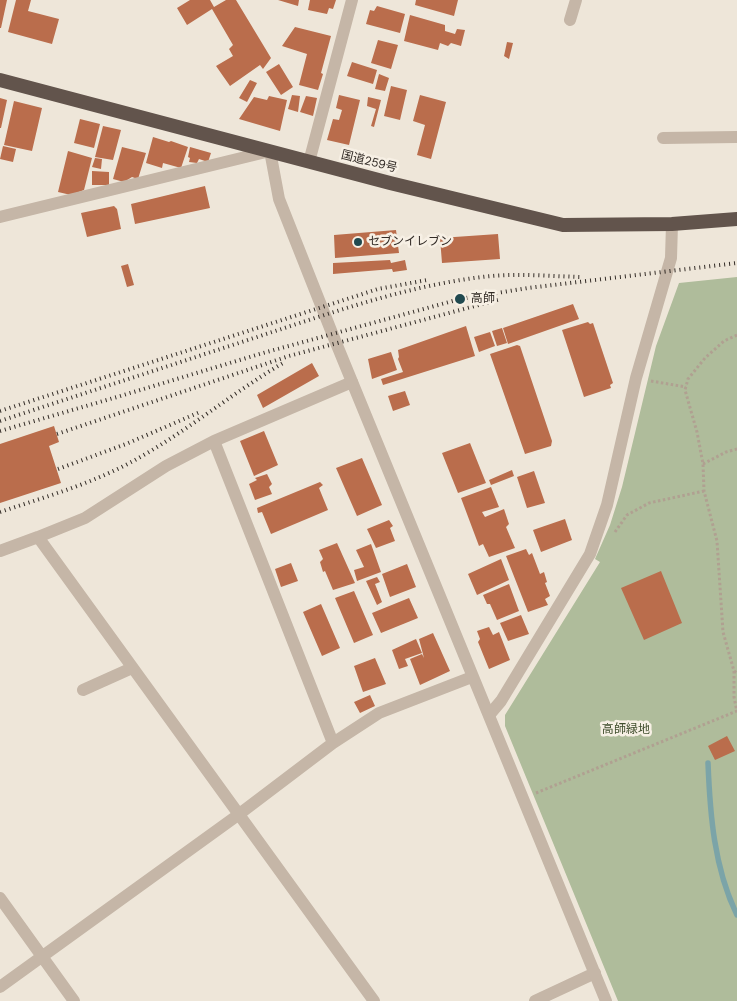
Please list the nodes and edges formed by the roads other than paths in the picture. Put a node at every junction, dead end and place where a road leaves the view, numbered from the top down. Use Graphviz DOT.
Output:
graph roads {
  1 [pos="352,0"];
  2 [pos="576,0"];
  3 [pos="570,20"];
  4 [pos="0,80"];
  5 [pos="737,137"];
  6 [pos="663,138"];
  7 [pos="270,151"];
  8 [pos="309,162"];
  9 [pos="0,217"];
  10 [pos="737,219"];
  11 [pos="672,224"];
  12 [pos="352,382"];
  13 [pos="214,442"];
  14 [pos="38,537"];
  15 [pos="0,550"];
  16 [pos="132,668"];
  17 [pos="472,677"];
  18 [pos="83,690"];
  19 [pos="490,714"];
  20 [pos="333,743"];
  21 [pos="238,815"];
  22 [pos="0,898"];
  23 [pos="42,956"];
  24 [pos="595,973"];
  25 [pos="0,987"];
  26 [pos="74,1001"];
  27 [pos="374,1001"];
  28 [pos="535,1001"];
  29 [pos="606,1001"];
  1 -- 8 [label="street"];
  2 -- 3 [label="street"];
  4 -- 7 [label="highway, 国道259号"];
  5 -- 6 [label="street"];
  7 -- 8 [label="highway, 国道259号"];
  7 -- 9 [label="street"];
  7 -- 12 [label="street"];
  8 -- 11 [label="highway, 国道259号"];
  10 -- 11 [label="highway, 国道259号"];
  11 -- 19 [label="street"];
  12 -- 13 [label="street"];
  12 -- 17 [label="street"];
  13 -- 14 [label="street"];
  13 -- 20 [label="street"];
  14 -- 15 [label="street"];
  14 -- 16 [label="street"];
  16 -- 18 [label="street"];
  16 -- 21 [label="street"];
  17 -- 19 [label="street"];
  17 -- 20 [label="street"];
  19 -- 24 [label="street"];
  20 -- 21 [label="street"];
  21 -- 23 [label="street"];
  21 -- 27 [label="street"];
  22 -- 23 [label="street"];
  23 -- 25 [label="street"];
  23 -- 26 [label="street"];
  24 -- 28 [label="street"];
  24 -- 29 [label="street"];
}
